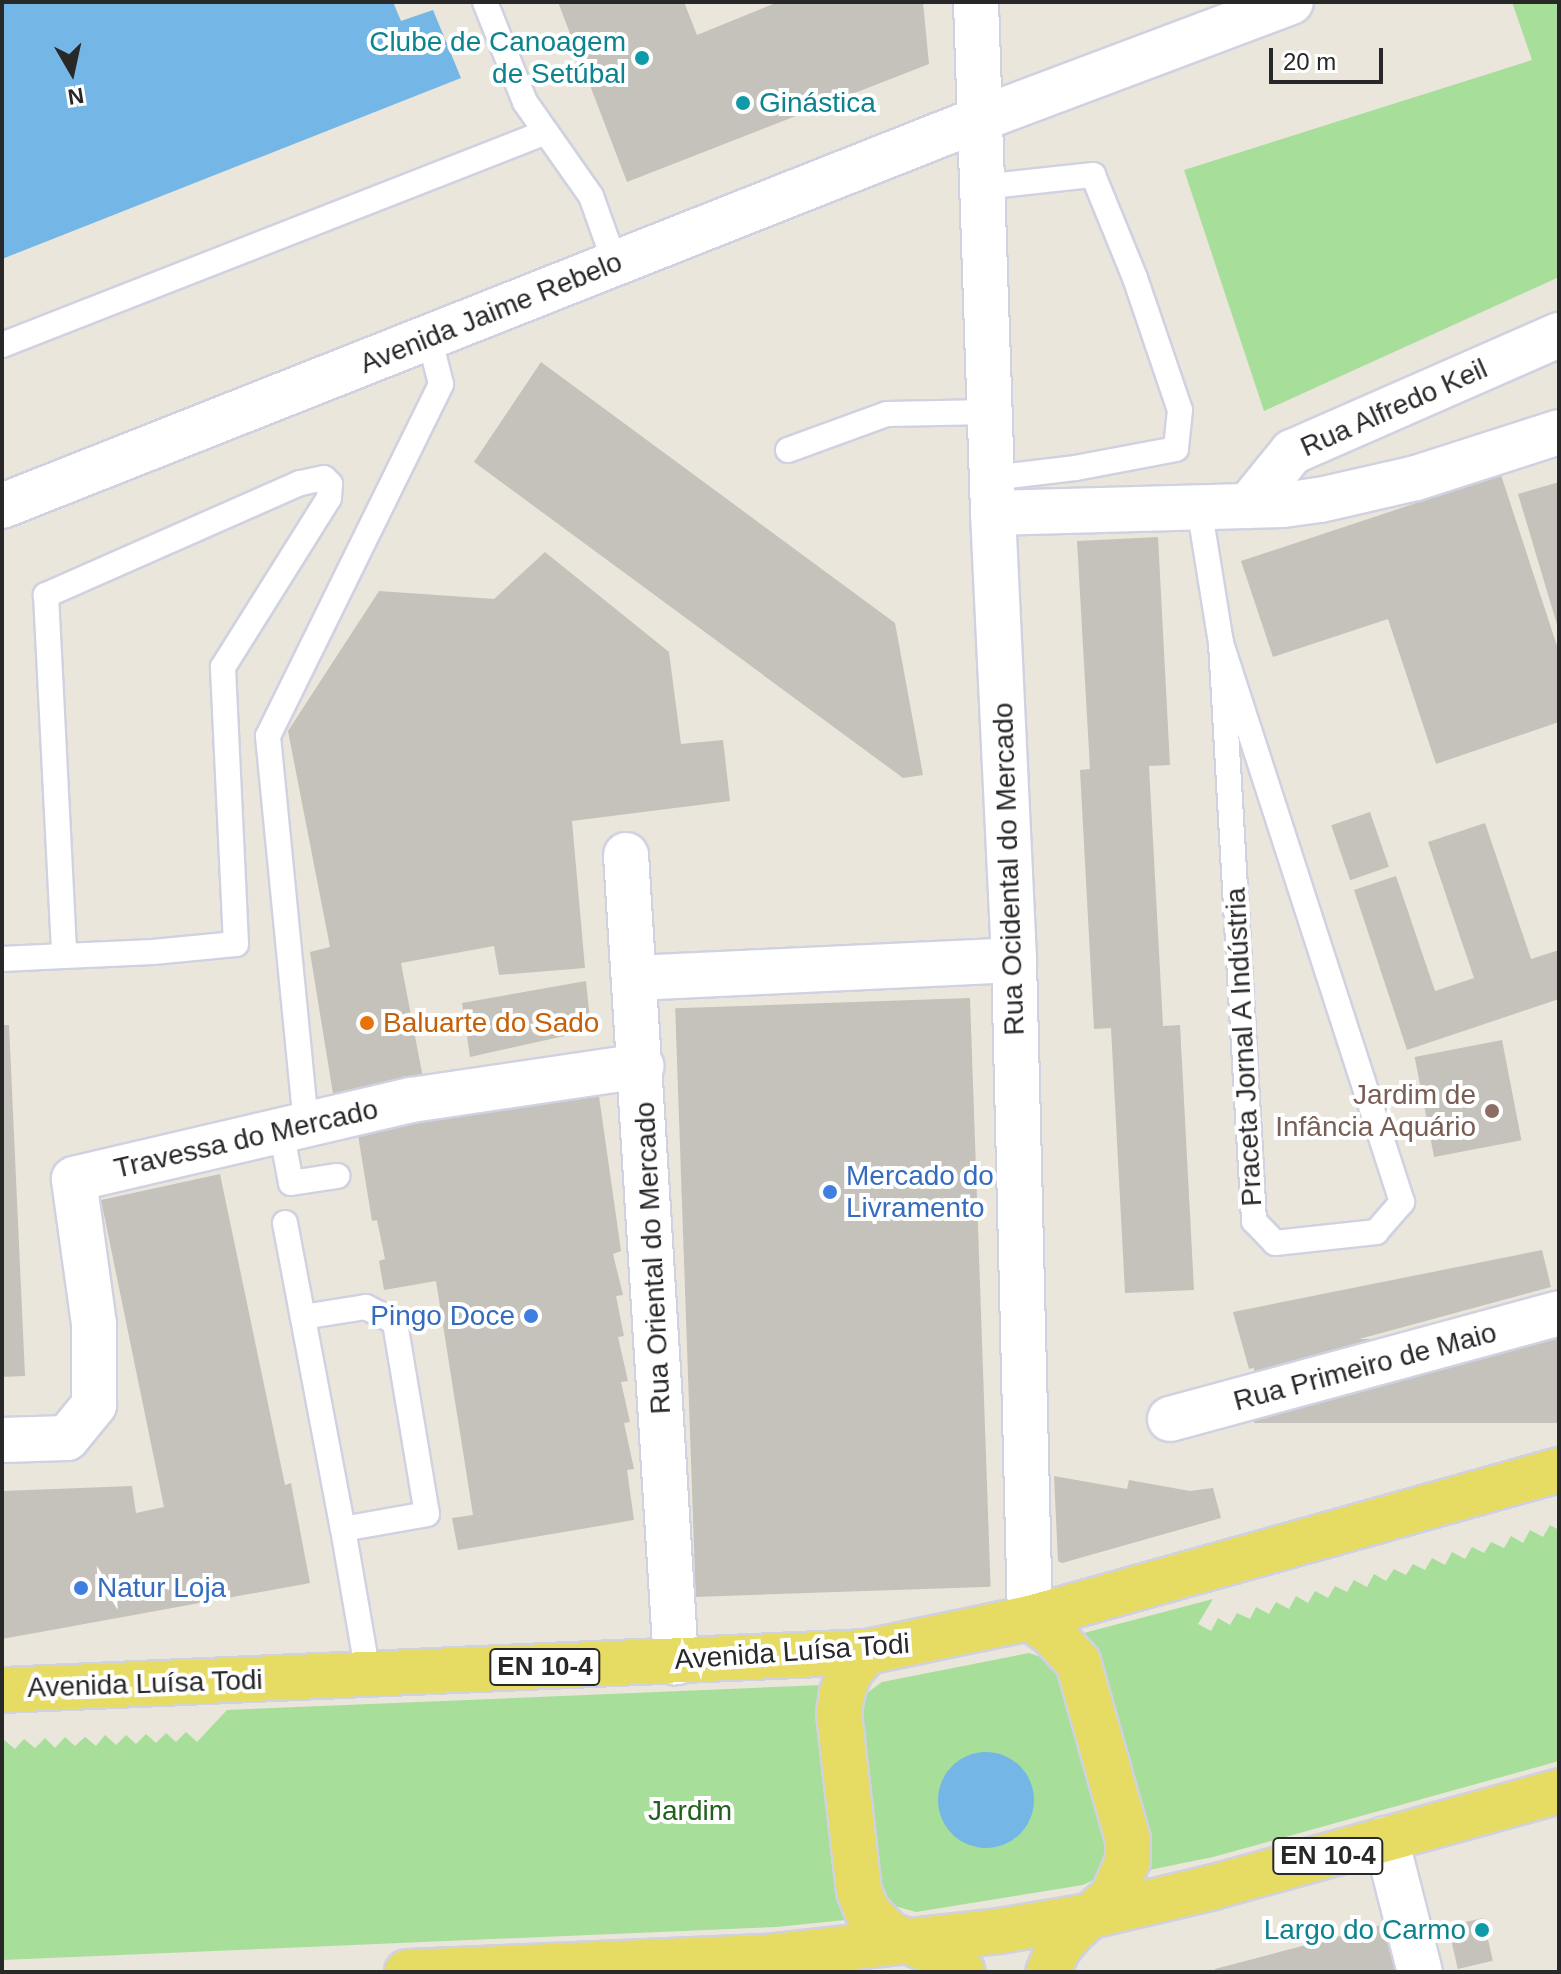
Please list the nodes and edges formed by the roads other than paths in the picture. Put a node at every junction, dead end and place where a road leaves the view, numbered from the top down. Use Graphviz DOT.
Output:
graph roads {
  1 [pos="485,2"];
  2 [pos="976,2"];
  3 [pos="1212,2"];
  4 [pos="1291,2"];
  5 [pos="980,119"];
  6 [pos="546,132"];
  7 [pos="982,187"];
  8 [pos="615,263"];
  9 [pos="1559,335"];
  10 [pos="429,337"];
  11 [pos="2,345"];
  12 [pos="990,412"];
  13 [pos="1559,432"];
  14 [pos="788,450"];
  15 [pos="992,495"];
  16 [pos="2,506"];
  17 [pos="1248,506"];
  18 [pos="1199,507"];
  19 [pos="1221,643"];
  20 [pos="626,855"];
  21 [pos="64,956"];
  22 [pos="2,959"];
  23 [pos="1014,960"];
  24 [pos="635,978"];
  25 [pos="642,1066"];
  26 [pos="294,1127"];
  27 [pos="337,1176"];
  28 [pos="285,1223"];
  29 [pos="1559,1313"];
  30 [pos="303,1317"];
  31 [pos="1170,1419"];
  32 [pos="2,1440"];
  33 [pos="1559,1470"];
  34 [pos="343,1529"];
  35 [pos="1030,1618"];
  36 [pos="867,1652"];
  37 [pos="676,1662"];
  38 [pos="368,1674"];
  39 [pos="2,1690"];
  40 [pos="1559,1791"];
  41 [pos="1386,1839"];
  42 [pos="1095,1915"];
  43 [pos="907,1943"];
  44 [pos="753,1965"];
  45 [pos="407,1972"];
  46 [pos="963,1972"];
  47 [pos="1048,1972"];
  48 [pos="1420,1972"];
  1 -- 6 [label="lane"];
  2 -- 5 [label="street, Rua Ocidental do Mercado"];
  3 -- 5 [label="street"];
  4 -- 5 [label="street"];
  5 -- 7 [label="street, Rua Ocidental do Mercado"];
  5 -- 8 [label="street, Avenida Jaime Rebelo"];
  6 -- 8 [label="lane"];
  6 -- 11 [label="lane"];
  7 -- 12 [label="street, Rua Ocidental do Mercado"];
  7 -- 15 [label="lane"];
  8 -- 10 [label="street, Avenida Jaime Rebelo"];
  9 -- 17 [label="street, Rua Alfredo Keil"];
  10 -- 16 [label="street, Avenida Jaime Rebelo"];
  10 -- 26 [label="lane"];
  12 -- 14 [label="lane"];
  12 -- 15 [label="street, Rua Ocidental do Mercado"];
  13 -- 17 [label="street"];
  15 -- 18 [label="street"];
  15 -- 23 [label="street, Rua Ocidental do Mercado"];
  17 -- 18 [label="street"];
  18 -- 19 [label="lane, Praceta Jornal A Indústria"];
  19 -- 19 [label="lane, Praceta Jornal A Indústria"];
  20 -- 24 [label="street, Rua Oriental do Mercado"];
  21 -- 21 [label="lane"];
  21 -- 22 [label="lane"];
  23 -- 24 [label="street"];
  23 -- 35 [label="street, Rua Ocidental do Mercado"];
  24 -- 25 [label="street, Rua Oriental do Mercado"];
  25 -- 26 [label="street, Travessa do Mercado"];
  25 -- 37 [label="street, Rua Oriental do Mercado"];
  26 -- 27 [label="lane"];
  26 -- 32 [label="street, Travessa do Mercado"];
  28 -- 30 [label="lane"];
  29 -- 31 [label="street, Rua Primeiro de Maio"];
  30 -- 34 [label="lane"];
  30 -- 34 [label="lane"];
  33 -- 35 [label="main road, Avenida Luísa Todi / EN 10-4"];
  34 -- 38 [label="lane"];
  35 -- 36 [label="main road, Avenida Luísa Todi / EN 10-4"];
  35 -- 42 [label="main road"];
  36 -- 37 [label="main road, Avenida Luísa Todi / EN 10-4"];
  36 -- 43 [label="main road"];
  37 -- 38 [label="main road, Avenida Luísa Todi / EN 10-4"];
  38 -- 39 [label="main road, Avenida Luísa Todi / EN 10-4"];
  40 -- 41 [label="main road, EN 10-4"];
  41 -- 42 [label="main road, EN 10-4"];
  41 -- 48 [label="street"];
  42 -- 43 [label="main road, EN 10-4"];
  42 -- 47 [label="main road"];
  43 -- 44 [label="main road, EN 10-4"];
  43 -- 46 [label="main road"];
  44 -- 45 [label="main road, EN 10-4"];
}
